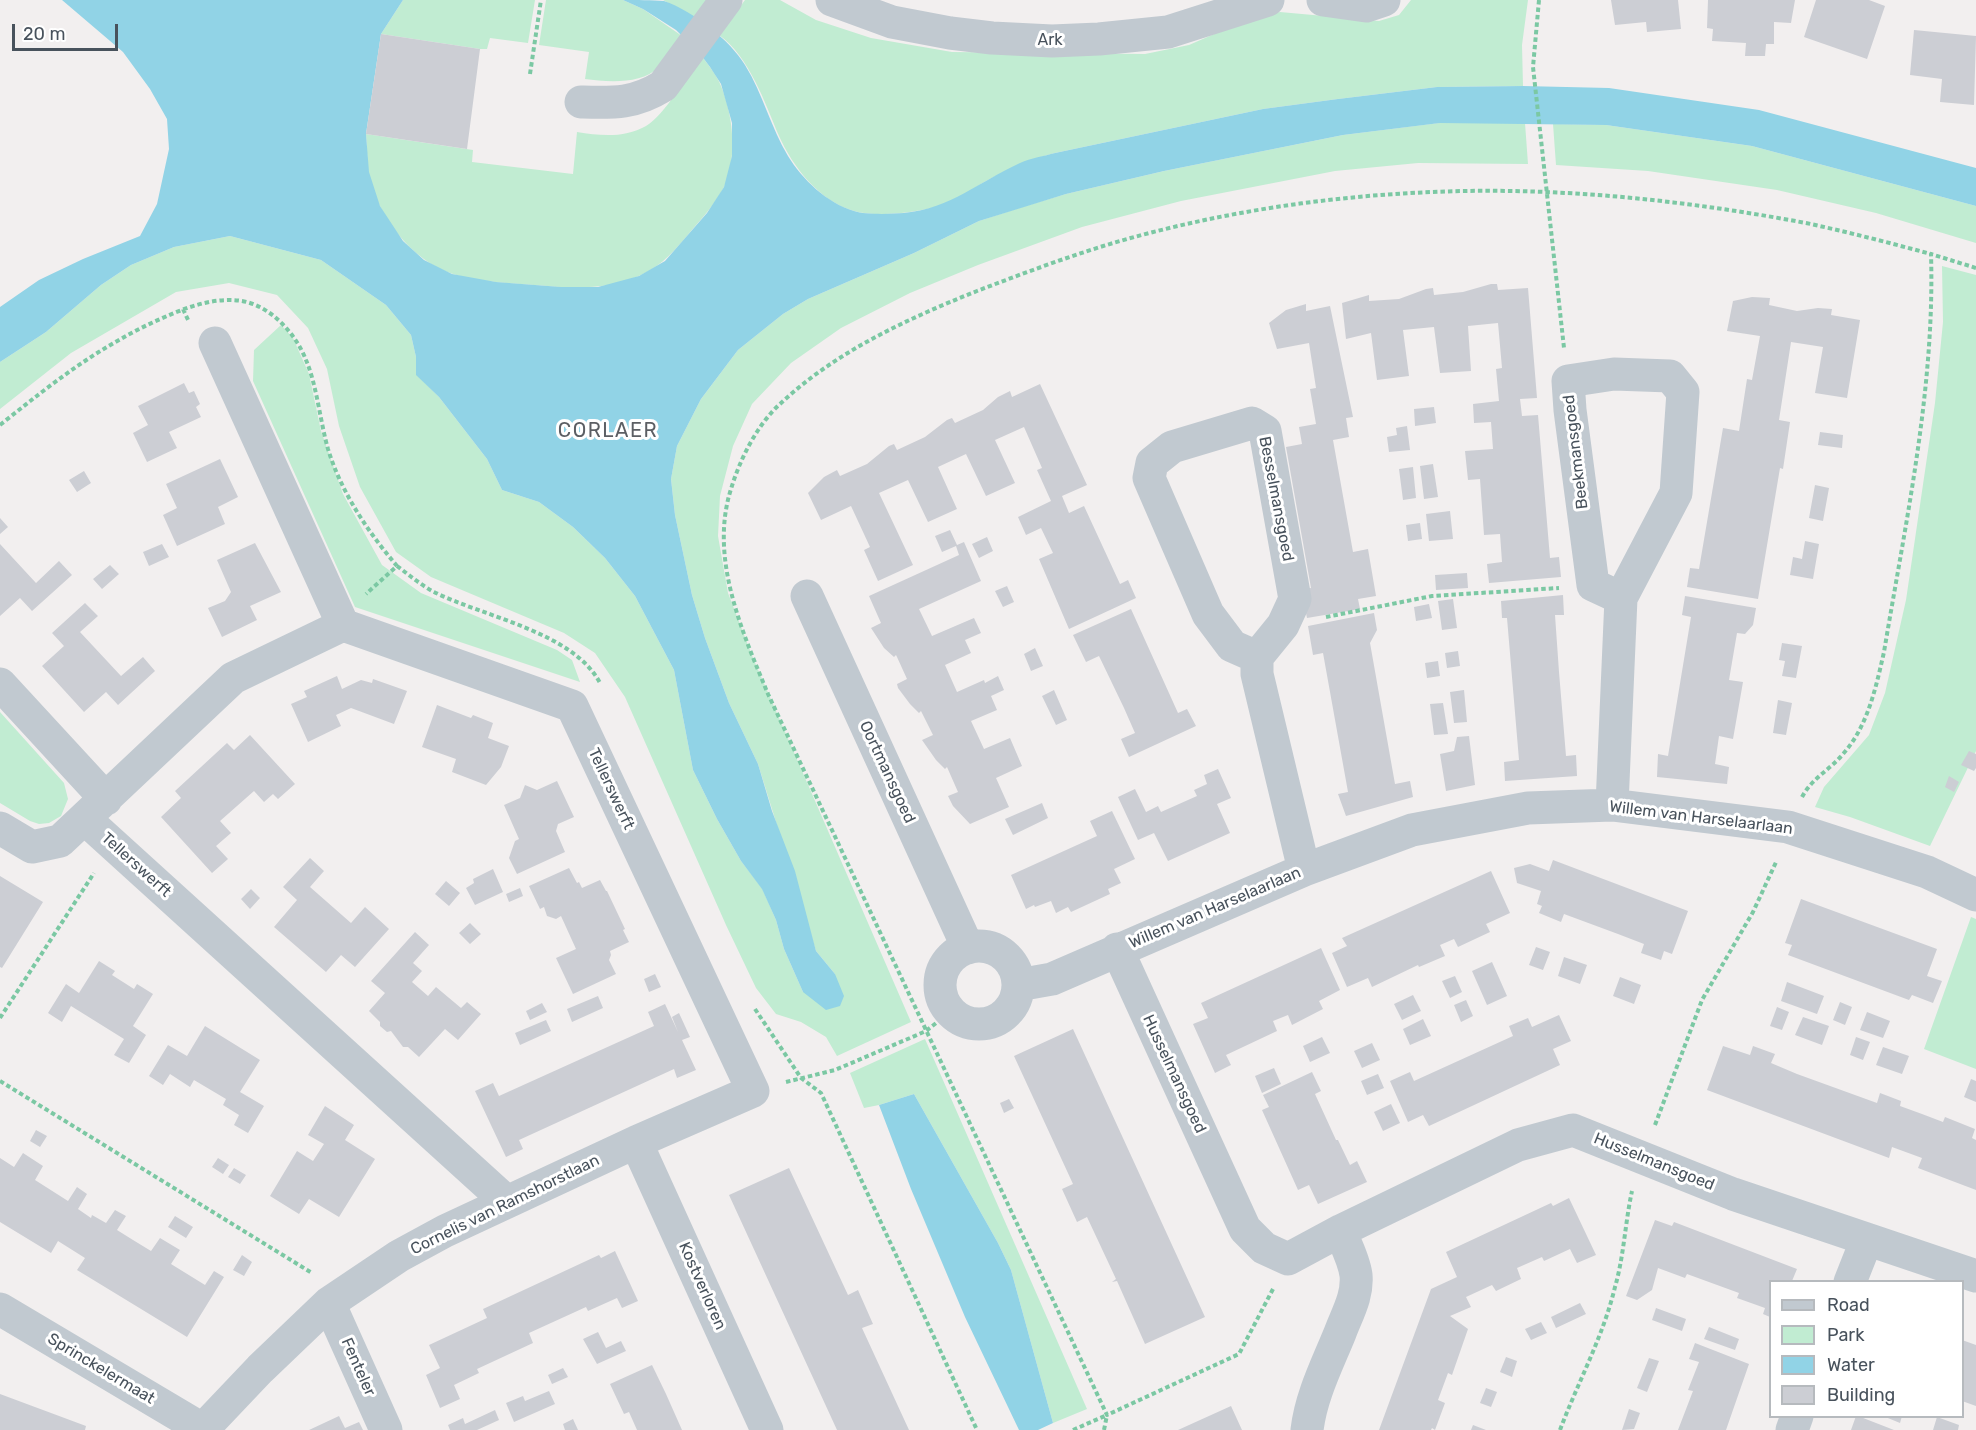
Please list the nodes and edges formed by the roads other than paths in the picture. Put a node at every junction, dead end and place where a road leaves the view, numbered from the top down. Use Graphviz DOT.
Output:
graph roads {
  1 [pos="832,0"];
  2 [pos="1268,0"];
  3 [pos="1323,0"];
  4 [pos="1384,0"];
  5 [pos="721,7"];
  6 [pos="581,102"];
  7 [pos="215,343"];
  8 [pos="1607,592"];
  9 [pos="807,596"];
  10 [pos="343,625"];
  11 [pos="1257,657"];
  12 [pos="0,684"];
  13 [pos="1612,805"];
  14 [pos="96,809"];
  15 [pos="0,828"];
  16 [pos="1304,870"];
  17 [pos="1976,895"];
  18 [pos="968,948"];
  19 [pos="1117,949"];
  20 [pos="1018,985"];
  21 [pos="753,1091"];
  22 [pos="636,1142"];
  23 [pos="507,1202"];
  24 [pos="1340,1231"];
  25 [pos="1867,1239"];
  26 [pos="1976,1276"];
  27 [pos="1850,1280"];
  28 [pos="335,1299"];
  29 [pos="0,1309"];
  30 [pos="202,1430"];
  31 [pos="386,1430"];
  32 [pos="767,1430"];
  33 [pos="1307,1430"];
  1 -- 2 [label="street, Ark"];
  3 -- 4 [label="street"];
  5 -- 6 [label="street"];
  7 -- 10 [label="street"];
  8 -- 8 [label="street, Beekmansgoed"];
  8 -- 13 [label="street, Beekmansgoed"];
  9 -- 18 [label="street, Oortmansgoed"];
  10 -- 14 [label="street, Tellerswerft"];
  10 -- 21 [label="street, Tellerswerft"];
  11 -- 11 [label="street, Besselmansgoed"];
  11 -- 16 [label="street"];
  12 -- 14 [label="street, Tellerswerft"];
  13 -- 16 [label="street, Willem van Harselaarlaan"];
  13 -- 17 [label="street, Willem van Harselaarlaan"];
  14 -- 15 [label="street, Tellerswerft"];
  14 -- 23 [label="street, Tellerswerft"];
  16 -- 19 [label="street, Willem van Harselaarlaan"];
  18 -- 20 [label="street"];
  18 -- 20 [label="street"];
  19 -- 20 [label="street"];
  19 -- 24 [label="street, Husselmansgoed"];
  21 -- 22 [label="street, Cornelis van Ramshorstlaan"];
  22 -- 23 [label="street, Cornelis van Ramshorstlaan"];
  22 -- 32 [label="street, Kostverloren"];
  23 -- 28 [label="street, Cornelis van Ramshorstlaan"];
  24 -- 25 [label="street, Husselmansgoed"];
  24 -- 33 [label="street"];
  25 -- 26 [label="street, Husselmansgoed"];
  25 -- 27 [label="street"];
  28 -- 30 [label="street, Cornelis van Ramshorstlaan"];
  28 -- 31 [label="street, Fenteler"];
  29 -- 30 [label="street, Sprinckelermaat"];
}
